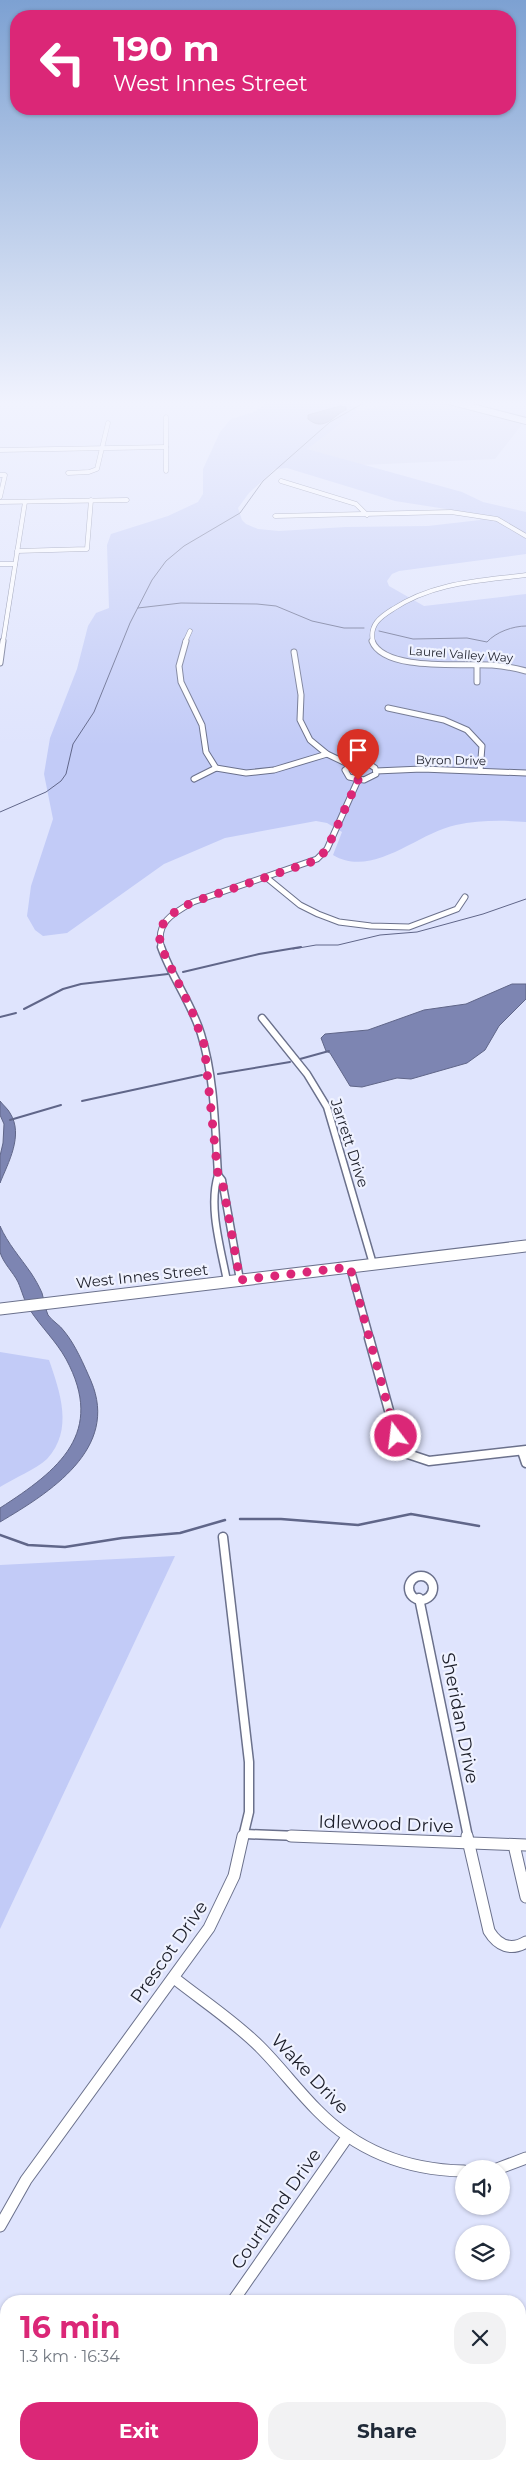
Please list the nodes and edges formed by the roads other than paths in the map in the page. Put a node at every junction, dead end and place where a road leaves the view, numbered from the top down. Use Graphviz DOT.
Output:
graph roads {
  1 [pos="23,515"];
  2 [pos="90,515"];
  3 [pos="341,515"];
  4 [pos="474,515"];
  5 [pos="274,516"];
  6 [pos="526,536"];
  7 [pos="17,551"];
  8 [pos="0,564"];
  9 [pos="15,564"];
  10 [pos="526,575"];
  11 [pos="190,631"];
  12 [pos="2,636"];
  13 [pos="294,652"];
  14 [pos="0,664"];
  15 [pos="477,664"];
  16 [pos="526,671"];
  17 [pos="477,682"];
  18 [pos="388,708"];
  19 [pos="327,754"];
  20 [pos="350,765"];
  21 [pos="216,768"];
  22 [pos="376,771"];
  23 [pos="480,771"];
  24 [pos="526,773"];
  25 [pos="194,779"];
  26 [pos="358,780"];
  27 [pos="267,878"];
  28 [pos="465,897"];
  29 [pos="262,1018"];
  30 [pos="218,1175"];
  31 [pos="232,1242"];
  32 [pos="220,1243"];
  33 [pos="526,1246"];
  34 [pos="373,1264"];
  35 [pos="350,1267"];
  36 [pos="240,1280"];
  37 [pos="227,1281"];
  38 [pos="5,1308"];
  39 [pos="524,1450"];
  40 [pos="526,1463"];
  41 [pos="223,1537"];
  42 [pos="419,1598"];
  43 [pos="245,1834"];
  44 [pos="469,1844"];
  45 [pos="514,1845"];
  46 [pos="526,1845"];
  47 [pos="526,1897"];
  48 [pos="526,1942"];
  49 [pos="174,1978"];
  50 [pos="348,2136"];
  51 [pos="526,2158"];
  52 [pos="510,2164"];
  53 [pos="455,2171"];
  54 [pos="0,2226"];
  55 [pos="237,2295"];
  1 -- 7 [label="street"];
  2 -- 7 [label="street"];
  3 -- 5 [label="street"];
  4 -- 6 [label="street"];
  7 -- 9 [label="street"];
  8 -- 9 [label="street"];
  9 -- 12 [label="street"];
  10 -- 15 [label="street, Laurel Valley Way"];
  11 -- 21 [label="street"];
  12 -- 14 [label="street"];
  13 -- 19 [label="street, Byron Drive"];
  15 -- 16 [label="street, Laurel Valley Way"];
  15 -- 17 [label="street"];
  18 -- 23 [label="street"];
  19 -- 20 [label="street, Byron Drive"];
  19 -- 21 [label="street"];
  20 -- 22 [label="street, Byron Drive"];
  20 -- 26 [label="street"];
  21 -- 25 [label="street"];
  22 -- 23 [label="street, Byron Drive"];
  22 -- 26 [label="street, Byron Drive"];
  23 -- 24 [label="street, Byron Drive"];
  26 -- 27 [label="street"];
  27 -- 28 [label="street"];
  27 -- 30 [label="street"];
  29 -- 34 [label="street, Jarrett Drive"];
  30 -- 31 [label="street"];
  30 -- 32 [label="street"];
  31 -- 32 [label="street"];
  31 -- 36 [label="street"];
  32 -- 37 [label="street"];
  33 -- 34 [label="main road, West Innes Street"];
  34 -- 35 [label="main road, West Innes Street"];
  35 -- 36 [label="main road, West Innes Street"];
  35 -- 39 [label="street"];
  36 -- 37 [label="main road, West Innes Street"];
  37 -- 38 [label="main road, West Innes Street"];
  39 -- 40 [label="street"];
  41 -- 43 [label="street, Prescot Drive"];
  42 -- 44 [label="street, Sheridan Drive"];
  43 -- 44 [label="street, Idlewood Drive"];
  43 -- 49 [label="street, Prescot Drive"];
  44 -- 45 [label="street, Idlewood Drive"];
  44 -- 48 [label="street, Sheridan Drive"];
  45 -- 46 [label="street, Idlewood Drive"];
  45 -- 47 [label="street"];
  49 -- 50 [label="street, Wake Drive"];
  49 -- 54 [label="street, Prescot Drive"];
  50 -- 53 [label="street, Wake Drive"];
  50 -- 55 [label="street, Courtland Drive"];
  51 -- 52 [label="street"];
}
